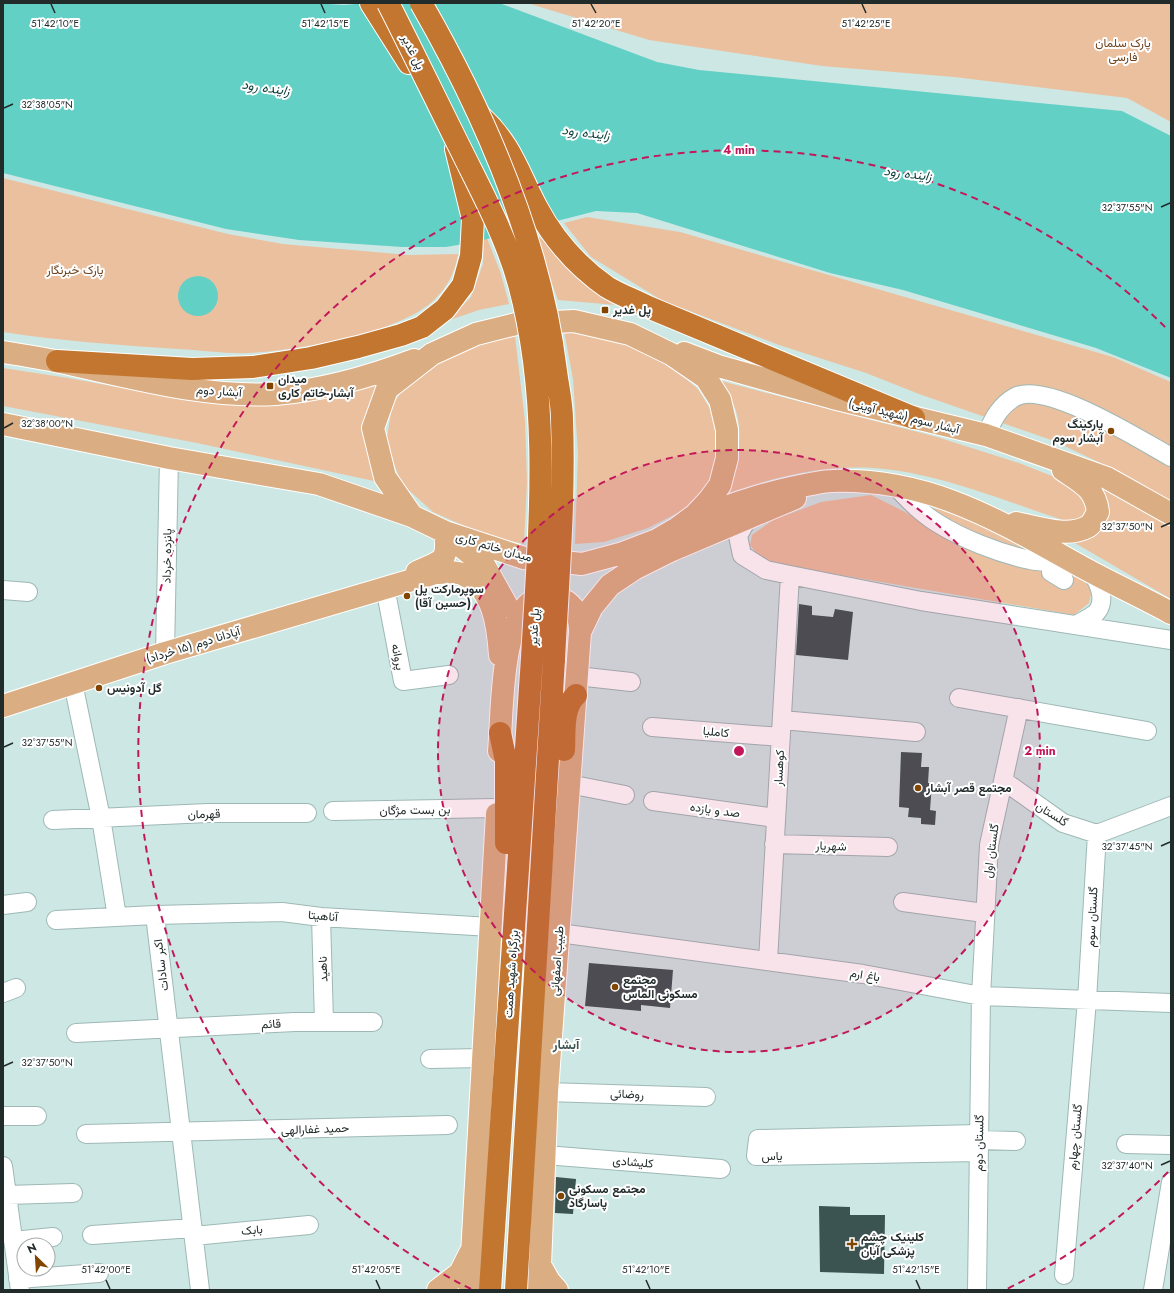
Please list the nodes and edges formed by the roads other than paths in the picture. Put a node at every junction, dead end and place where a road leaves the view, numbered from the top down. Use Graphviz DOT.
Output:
graph roads {
  1 [pos="371,3"];
  2 [pos="388,3"];
  3 [pos="421,3"];
  4 [pos="430,3"];
  5 [pos="442,39"];
  6 [pos="479,115"];
  7 [pos="451,130"];
  8 [pos="630,334"];
  9 [pos="3,352"];
  10 [pos="432,354"];
  11 [pos="57,361"];
  12 [pos="914,418"];
  13 [pos="3,424"];
  14 [pos="986,436"];
  15 [pos="1037,453"];
  16 [pos="1171,457"];
  17 [pos="169,458"];
  18 [pos="830,481"];
  19 [pos="894,484"];
  20 [pos="1171,514"];
  21 [pos="412,516"];
  22 [pos="748,518"];
  23 [pos="993,518"];
  24 [pos="686,522"];
  25 [pos="444,532"];
  26 [pos="1052,563"];
  27 [pos="1084,568"];
  28 [pos="790,576"];
  29 [pos="1064,580"];
  30 [pos="385,587"];
  31 [pos="3,590"];
  32 [pos="28,592"];
  33 [pos="1171,613"];
  34 [pos="1078,624"];
  35 [pos="580,632"];
  36 [pos="511,634"];
  37 [pos="1171,640"];
  38 [pos="165,653"];
  39 [pos="532,658"];
  40 [pos="554,659"];
  41 [pos="449,675"];
  42 [pos="631,682"];
  43 [pos="73,683"];
  44 [pos="576,685"];
  45 [pos="503,690"];
  46 [pos="959,698"];
  47 [pos="3,706"];
  48 [pos="1019,708"];
  49 [pos="652,726"];
  50 [pos="781,728"];
  51 [pos="1146,731"];
  52 [pos="916,732"];
  53 [pos="500,733"];
  54 [pos="1004,781"];
  55 [pos="569,784"];
  56 [pos="625,795"];
  57 [pos="654,801"];
  58 [pos="1171,806"];
  59 [pos="497,808"];
  60 [pos="333,811"];
  61 [pos="307,813"];
  62 [pos="101,818"];
  63 [pos="776,818"];
  64 [pos="53,820"];
  65 [pos="1097,834"];
  66 [pos="774,844"];
  67 [pos="888,847"];
  68 [pos="27,902"];
  69 [pos="903,902"];
  70 [pos="3,906"];
  71 [pos="515,912"];
  72 [pos="984,913"];
  73 [pos="155,915"];
  74 [pos="117,917"];
  75 [pos="321,917"];
  76 [pos="56,920"];
  77 [pos="539,921"];
  78 [pos="491,927"];
  79 [pos="559,933"];
  80 [pos="768,961"];
  81 [pos="981,996"];
  82 [pos="1087,1000"];
  83 [pos="1171,1003"];
  84 [pos="324,1022"];
  85 [pos="373,1022"];
  86 [pos="169,1030"];
  87 [pos="76,1034"];
  88 [pos="482,1058"];
  89 [pos="430,1059"];
  90 [pos="547,1092"];
  91 [pos="706,1097"];
  92 [pos="3,1116"];
  93 [pos="37,1116"];
  94 [pos="448,1125"];
  95 [pos="181,1133"];
  96 [pos="86,1134"];
  97 [pos="1016,1141"];
  98 [pos="979,1142"];
  99 [pos="1126,1144"];
  100 [pos="1171,1146"];
  101 [pos="545,1155"];
  102 [pos="3,1166"];
  103 [pos="721,1169"];
  104 [pos="1171,1182"];
  105 [pos="73,1193"];
  106 [pos="7,1195"];
  107 [pos="7,1219"];
  108 [pos="309,1225"];
  109 [pos="194,1232"];
  110 [pos="92,1235"];
  111 [pos="13,1240"];
  112 [pos="16,1240"];
  113 [pos="472,1248"];
  114 [pos="540,1265"];
  115 [pos="99,1273"];
  116 [pos="1064,1275"];
  117 [pos="19,1284"];
  118 [pos="200,1290"];
  119 [pos="438,1290"];
  120 [pos="470,1290"];
  121 [pos="490,1290"];
  122 [pos="516,1290"];
  123 [pos="539,1290"];
  124 [pos="557,1290"];
  125 [pos="977,1290"];
  126 [pos="1153,1290"];
  1 -- 7 [label="highway, bridge"];
  2 -- 7 [label="highway, پل غدیر, bridge"];
  3 -- 5 [label="highway, پل غدیر, bridge"];
  4 -- 5 [label="highway, bridge"];
  5 -- 6 [label="highway, پل غدیر, bridge"];
  6 -- 12 [label="highway"];
  6 -- 40 [label="highway, پل غدیر, bridge"];
  7 -- 11 [label="highway, bridge"];
  7 -- 39 [label="highway, پل غدیر, bridge"];
  8 -- 10 [label="main road, میدان خاتم کاری"];
  8 -- 12 [label="main road, آبشار سوم (شهید آوینی)"];
  8 -- 24 [label="main road, میدان خاتم کاری"];
  9 -- 11 [label="main road, آبشار دوم"];
  10 -- 11 [label="main road, آبشار دوم"];
  10 -- 21 [label="main road, میدان خاتم کاری"];
  12 -- 14 [label="main road, آبشار سوم (شهید آوینی)"];
  13 -- 17 [label="main road"];
  14 -- 15 [label="main road, آبشار سوم (شهید آوینی)"];
  14 -- 16 [label="street"];
  15 -- 20 [label="main road, آبشار سوم (شهید آوینی)"];
  15 -- 23 [label="main road"];
  17 -- 21 [label="main road"];
  17 -- 38 [label="street, پانزده خرداد"];
  18 -- 19 [label="main road"];
  18 -- 22 [label="main road"];
  18 -- 24 [label="main road"];
  19 -- 23 [label="main road"];
  19 -- 26 [label="street"];
  21 -- 25 [label="main road, میدان خاتم کاری"];
  22 -- 28 [label="street"];
  22 -- 35 [label="main road"];
  23 -- 27 [label="main road"];
  24 -- 25 [label="main road, میدان خاتم کاری"];
  25 -- 30 [label="main road"];
  25 -- 36 [label="main road"];
  26 -- 27 [label="street"];
  26 -- 29 [label="street"];
  27 -- 33 [label="main road"];
  27 -- 34 [label="street"];
  28 -- 34 [label="street"];
  28 -- 50 [label="street, کوهسار"];
  30 -- 38 [label="main road, آپادانا دوم (۱۵ خرداد)"];
  30 -- 41 [label="street, پروانه"];
  30 -- 45 [label="main road"];
  31 -- 32 [label="street"];
  34 -- 37 [label="street"];
  35 -- 36 [label="main road"];
  35 -- 44 [label="main road, طبیب اصفهانی"];
  36 -- 45 [label="main road"];
  38 -- 43 [label="main road, آپادانا دوم (۱۵ خرداد)"];
  39 -- 71 [label="highway, بزرگراه شهید همت"];
  40 -- 77 [label="highway, بزرگراه شهید همت"];
  42 -- 44 [label="street"];
  43 -- 47 [label="main road, آپادانا دوم (۱۵ خرداد)"];
  43 -- 62 [label="street"];
  44 -- 55 [label="main road, طبیب اصفهانی"];
  44 -- 77 [label="highway"];
  45 -- 53 [label="main road"];
  46 -- 48 [label="street"];
  48 -- 51 [label="street"];
  48 -- 54 [label="street, گلستان اول"];
  49 -- 50 [label="street, کاملیا"];
  50 -- 52 [label="street, کاملیا"];
  50 -- 63 [label="street, کوهسار"];
  53 -- 59 [label="main road"];
  53 -- 71 [label="highway"];
  54 -- 65 [label="street, گلستان"];
  54 -- 72 [label="street, گلستان اول"];
  55 -- 56 [label="street"];
  55 -- 79 [label="main road, طبیب اصفهانی"];
  57 -- 63 [label="street, صد و یازده"];
  58 -- 65 [label="street"];
  59 -- 60 [label="street, بن بست مژگان"];
  59 -- 78 [label="main road"];
  61 -- 62 [label="street, قهرمان"];
  62 -- 64 [label="street, قهرمان"];
  62 -- 74 [label="street"];
  63 -- 66 [label="street, کوهسار"];
  65 -- 82 [label="street, گلستان سوم"];
  66 -- 67 [label="street, شهریار"];
  66 -- 80 [label="street, کوهسار"];
  68 -- 70 [label="street"];
  69 -- 72 [label="street"];
  71 -- 121 [label="highway, بزرگراه شهید همت"];
  72 -- 81 [label="street, گلستان اول"];
  73 -- 74 [label="street"];
  73 -- 75 [label="street, آناهیتا"];
  73 -- 86 [label="street, اکبر سادات"];
  74 -- 76 [label="street"];
  75 -- 78 [label="street, آناهیتا"];
  75 -- 84 [label="street, ناهید"];
  77 -- 122 [label="highway, بزرگراه شهید همت"];
  78 -- 88 [label="main road"];
  79 -- 80 [label="street, باغ ارم"];
  79 -- 90 [label="main road, طبیب اصفهانی"];
  80 -- 81 [label="street, باغ ارم"];
  81 -- 82 [label="street, باغ ارم"];
  81 -- 98 [label="street, گلستان دوم"];
  82 -- 83 [label="street, باغ ارم"];
  82 -- 116 [label="street, گلستان چهارم"];
  84 -- 85 [label="street, قائم"];
  84 -- 86 [label="street, قائم"];
  86 -- 87 [label="street, قائم"];
  86 -- 95 [label="street, اکبر سادات"];
  88 -- 89 [label="street"];
  88 -- 113 [label="main road"];
  90 -- 91 [label="street, روضائی"];
  90 -- 101 [label="main road, طبیب اصفهانی"];
  92 -- 93 [label="street"];
  94 -- 95 [label="street, حمید غفارالهی"];
  95 -- 96 [label="street, حمید غفارالهی"];
  95 -- 109 [label="street, اکبر سادات"];
  97 -- 98 [label="street"];
  98 -- 98 [label="street, یاس"];
  98 -- 125 [label="street, گلستان دوم"];
  99 -- 100 [label="street"];
  101 -- 103 [label="street, کلیشادی"];
  101 -- 114 [label="main road, طبیب اصفهانی"];
  102 -- 106 [label="street"];
  104 -- 126 [label="street"];
  105 -- 106 [label="street"];
  106 -- 107 [label="street"];
  107 -- 111 [label="street"];
  108 -- 109 [label="street, بابک"];
  109 -- 110 [label="street, بابک"];
  109 -- 118 [label="street, اکبر سادات"];
  111 -- 112 [label="street"];
  111 -- 117 [label="street"];
  113 -- 119 [label="main road"];
  113 -- 120 [label="main road"];
  114 -- 123 [label="main road, طبیب اصفهانی"];
  114 -- 124 [label="main road"];
  115 -- 117 [label="street"];
}
